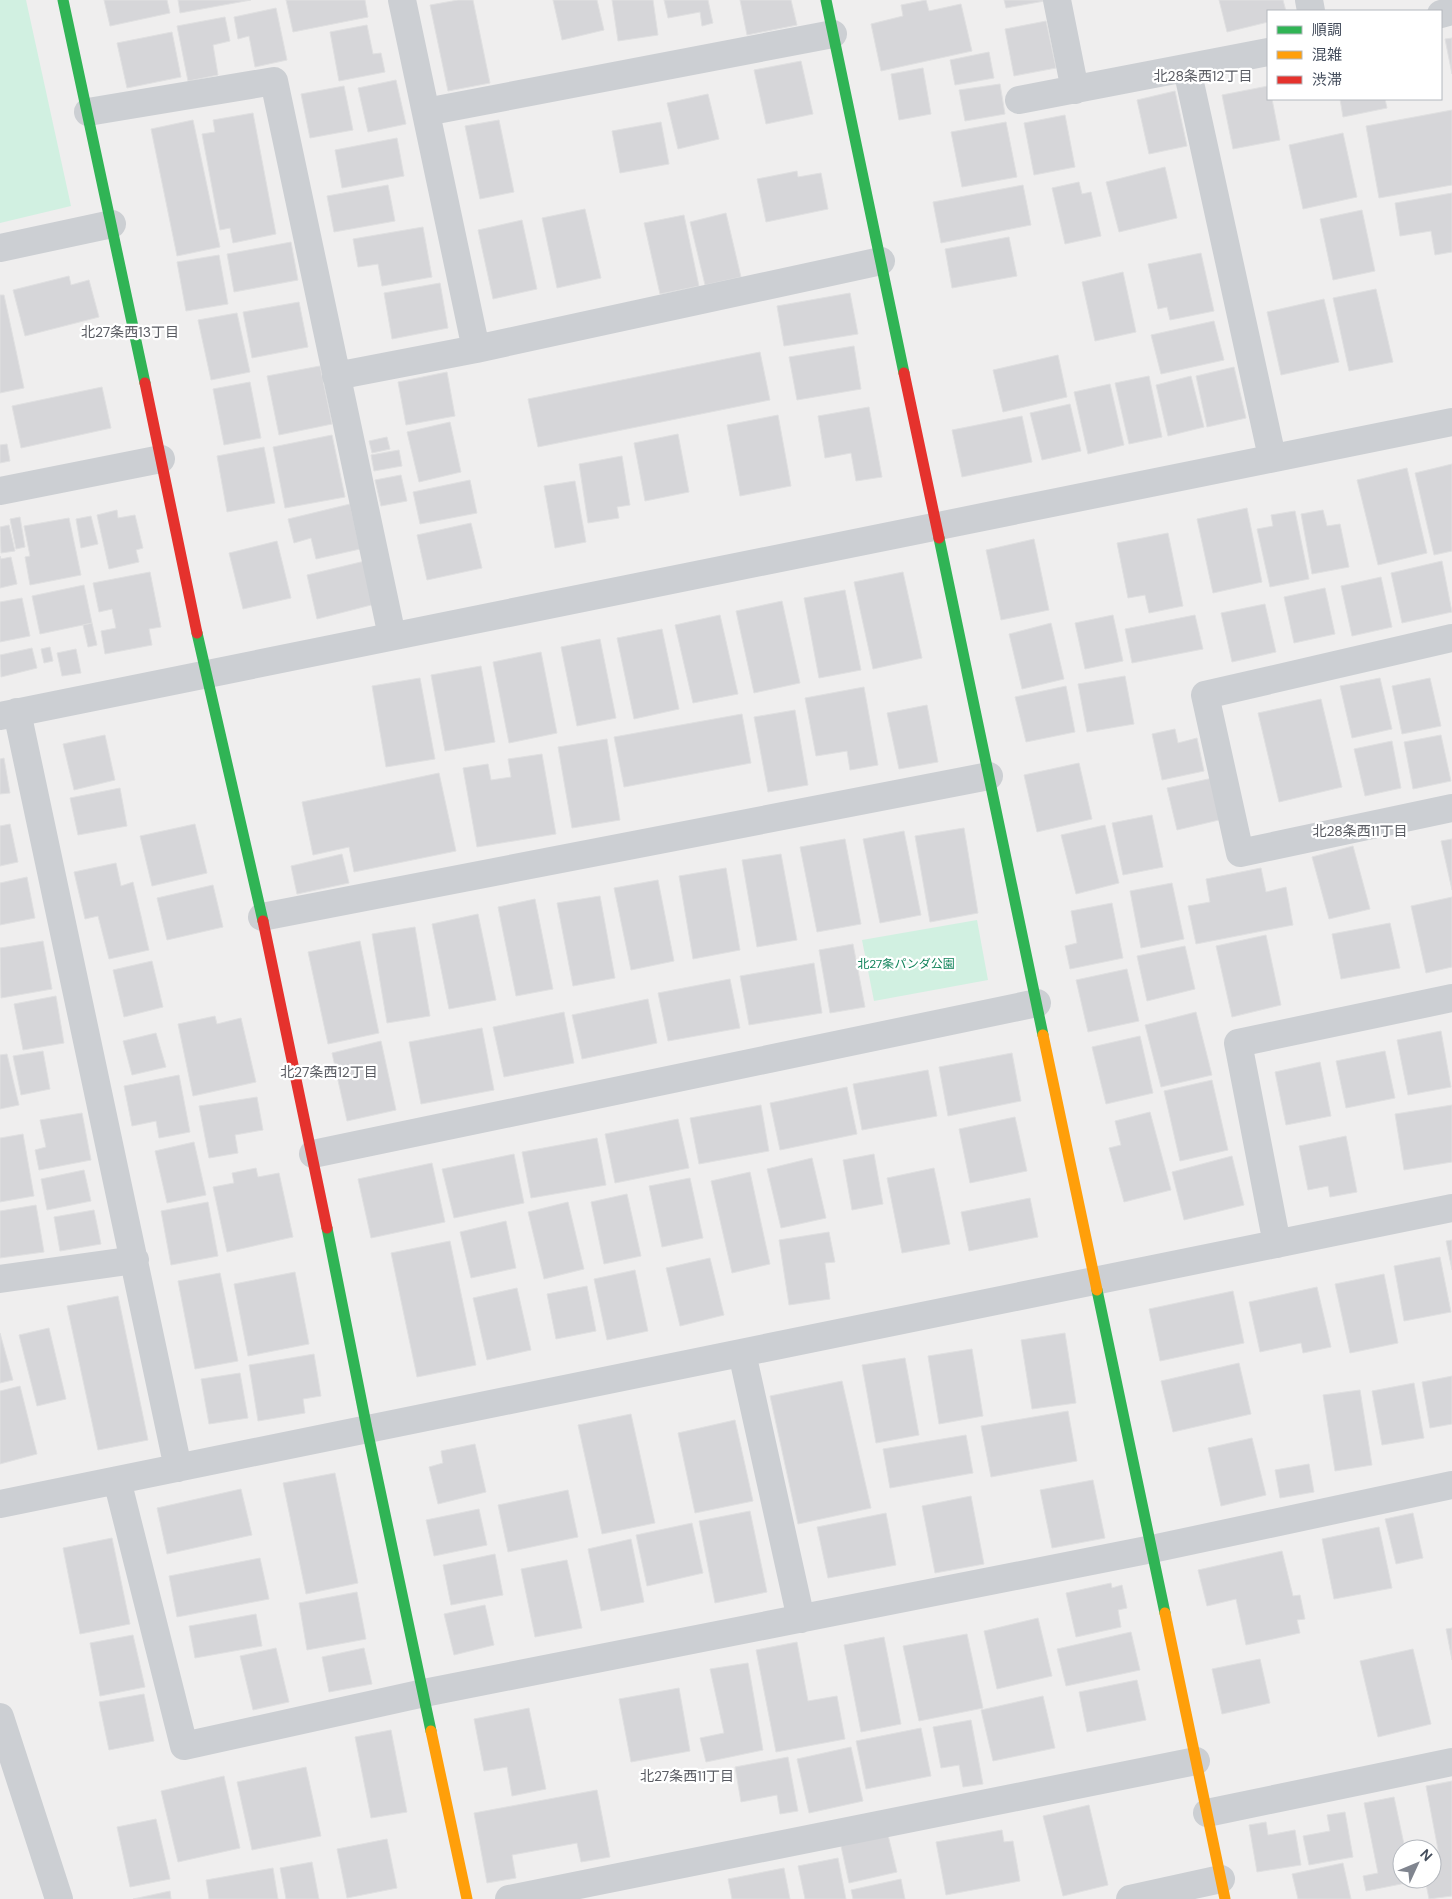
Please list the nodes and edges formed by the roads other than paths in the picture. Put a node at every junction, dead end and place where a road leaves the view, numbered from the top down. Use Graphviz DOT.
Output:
graph roads {
  1 [pos="63,0"];
  2 [pos="402,0"];
  3 [pos="826,0"];
  4 [pos="1057,0"];
  5 [pos="833,34"];
  6 [pos="1267,52"];
  7 [pos="1187,69"];
  8 [pos="1075,90"];
  9 [pos="1019,100"];
  10 [pos="88,112"];
  11 [pos="426,112"];
  12 [pos="112,224"];
  13 [pos="0,248"];
  14 [pos="881,261"];
  15 [pos="476,349"];
  16 [pos="336,376"];
  17 [pos="1452,422"];
  18 [pos="1272,457"];
  19 [pos="161,459"];
  20 [pos="0,491"];
  21 [pos="936,525"];
  22 [pos="392,636"];
  23 [pos="1452,638"];
  24 [pos="205,674"];
  25 [pos="9,714"];
  26 [pos="989,776"];
  27 [pos="1452,808"];
  28 [pos="262,917"];
  29 [pos="1452,998"];
  30 [pos="1037,1003"];
  31 [pos="313,1154"];
  32 [pos="1452,1208"];
  33 [pos="1277,1244"];
  34 [pos="135,1260"];
  35 [pos="0,1279"];
  36 [pos="1095,1281"];
  37 [pos="742,1353"];
  38 [pos="368,1430"];
  39 [pos="178,1468"];
  40 [pos="117,1480"];
  41 [pos="1452,1485"];
  42 [pos="0,1504"];
  43 [pos="1152,1549"];
  44 [pos="801,1619"];
  45 [pos="424,1693"];
  46 [pos="0,1717"];
  47 [pos="1196,1761"];
  48 [pos="1452,1762"];
  49 [pos="1207,1813"];
  50 [pos="1223,1889"];
  51 [pos="59,1899"];
  52 [pos="467,1899"];
  53 [pos="509,1899"];
  54 [pos="1130,1899"];
  1 -- 10 [label="street"];
  2 -- 11 [label="street"];
  3 -- 5 [label="street"];
  4 -- 8 [label="street"];
  5 -- 11 [label="street"];
  5 -- 14 [label="street"];
  6 -- 7 [label="street"];
  7 -- 8 [label="street"];
  7 -- 18 [label="street"];
  8 -- 9 [label="street"];
  10 -- 12 [label="street"];
  10 -- 16 [label="street"];
  11 -- 15 [label="street"];
  12 -- 13 [label="street"];
  12 -- 19 [label="street"];
  14 -- 15 [label="street"];
  14 -- 21 [label="street"];
  15 -- 16 [label="street"];
  16 -- 22 [label="street"];
  17 -- 18 [label="street"];
  18 -- 21 [label="street"];
  19 -- 20 [label="street"];
  19 -- 24 [label="street"];
  21 -- 22 [label="street"];
  21 -- 26 [label="street"];
  22 -- 24 [label="street"];
  23 -- 27 [label="street"];
  24 -- 25 [label="street"];
  24 -- 28 [label="street"];
  25 -- 34 [label="street"];
  26 -- 28 [label="street"];
  26 -- 30 [label="street"];
  28 -- 31 [label="street"];
  29 -- 33 [label="street"];
  30 -- 31 [label="street"];
  30 -- 36 [label="street"];
  31 -- 38 [label="street"];
  32 -- 33 [label="street"];
  33 -- 36 [label="street"];
  34 -- 35 [label="street"];
  34 -- 39 [label="street"];
  36 -- 37 [label="street"];
  36 -- 43 [label="street"];
  37 -- 38 [label="street"];
  37 -- 44 [label="street"];
  38 -- 39 [label="street"];
  38 -- 45 [label="street"];
  39 -- 40 [label="street"];
  40 -- 42 [label="street"];
  40 -- 45 [label="street"];
  41 -- 43 [label="street"];
  43 -- 44 [label="street"];
  43 -- 47 [label="street"];
  44 -- 45 [label="street"];
  45 -- 52 [label="street"];
  46 -- 51 [label="street"];
  47 -- 49 [label="street"];
  47 -- 53 [label="street"];
  48 -- 49 [label="street"];
  49 -- 50 [label="street"];
  50 -- 54 [label="street"];
}
